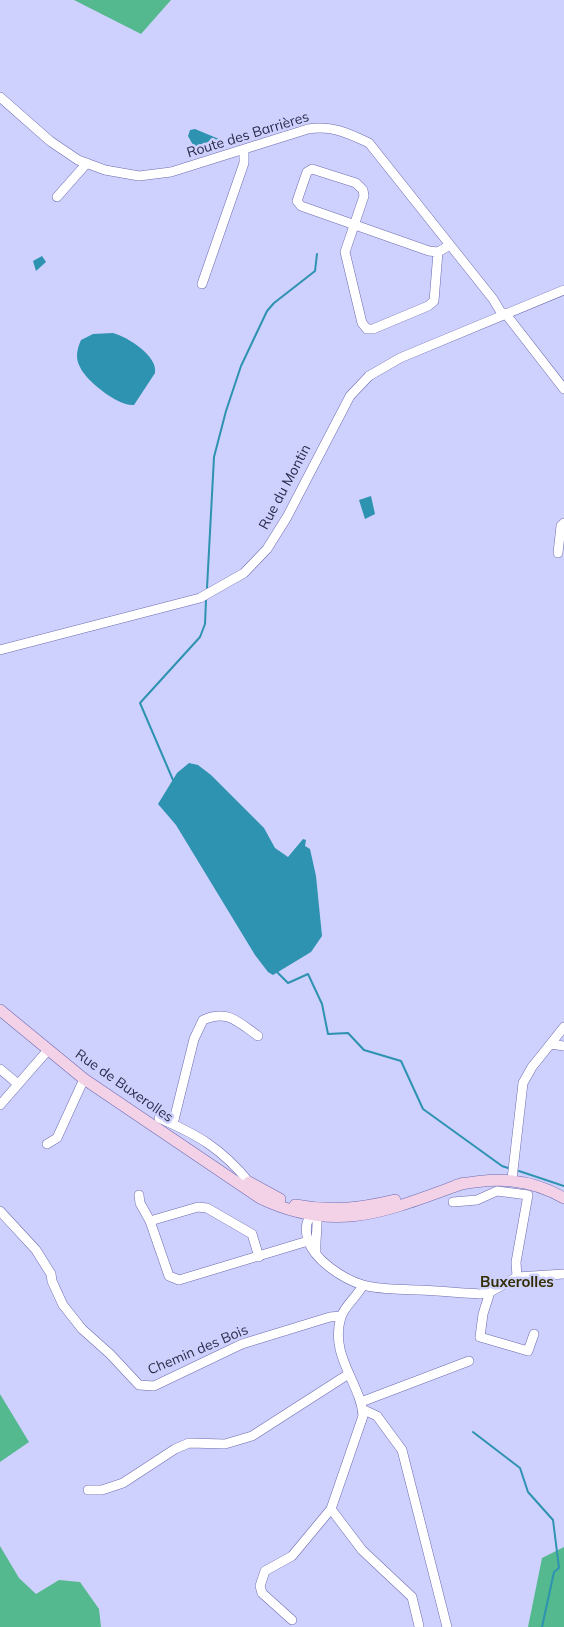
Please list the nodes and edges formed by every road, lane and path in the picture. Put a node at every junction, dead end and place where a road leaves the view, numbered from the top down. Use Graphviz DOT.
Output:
graph roads {
  1 [pos="0,98"];
  2 [pos="244,149"];
  3 [pos="87,163"];
  4 [pos="57,197"];
  5 [pos="353,224"];
  6 [pos="450,245"];
  7 [pos="438,252"];
  8 [pos="202,284"];
  9 [pos="564,290"];
  10 [pos="503,313"];
  11 [pos="564,389"];
  12 [pos="564,523"];
  13 [pos="558,552"];
  14 [pos="0,650"];
  15 [pos="0,1010"];
  16 [pos="564,1027"];
  17 [pos="258,1036"];
  18 [pos="551,1044"];
  19 [pos="564,1046"];
  20 [pos="48,1050"];
  21 [pos="0,1069"];
  22 [pos="84,1079"];
  23 [pos="18,1084"];
  24 [pos="0,1105"];
  25 [pos="158,1118"];
  26 [pos="172,1124"];
  27 [pos="193,1133"];
  28 [pos="46,1144"];
  29 [pos="184,1145"];
  30 [pos="512,1179"];
  31 [pos="248,1182"];
  32 [pos="139,1195"];
  33 [pos="564,1198"];
  34 [pos="453,1202"];
  35 [pos="0,1211"];
  36 [pos="314,1214"];
  37 [pos="150,1221"];
  38 [pos="308,1241"];
  39 [pos="316,1252"];
  40 [pos="259,1257"];
  41 [pos="564,1274"];
  42 [pos="517,1277"];
  43 [pos="363,1285"];
  44 [pos="490,1292"];
  45 [pos="341,1316"];
  46 [pos="534,1334"];
  47 [pos="469,1361"];
  48 [pos="347,1375"];
  49 [pos="362,1405"];
  50 [pos="88,1490"];
  51 [pos="331,1509"];
  52 [pos="292,1620"];
  53 [pos="419,1626"];
  54 [pos="447,1627"];
  1 -- 3 [label="street, Route des Barrières"];
  2 -- 3 [label="street, Route des Barrières"];
  2 -- 6 [label="street, Route des Barrières"];
  2 -- 8 [label="street"];
  3 -- 4 [label="street"];
  5 -- 5 [label="street"];
  5 -- 7 [label="street"];
  5 -- 7 [label="street"];
  6 -- 7 [label="street"];
  6 -- 10 [label="street, Route des Barrières"];
  9 -- 10 [label="street, Rue du Montin"];
  10 -- 11 [label="street, Route des Barrières"];
  10 -- 14 [label="street, Rue du Montin"];
  12 -- 13 [label="street"];
  15 -- 20 [label="street, Rue de Buxerolles"];
  16 -- 18 [label="street"];
  17 -- 26 [label="street"];
  18 -- 19 [label="street"];
  18 -- 30 [label="street"];
  20 -- 22 [label="street, Rue de Buxerolles"];
  20 -- 23 [label="street"];
  21 -- 23 [label="street"];
  22 -- 28 [label="street"];
  22 -- 29 [label="street, Rue de Buxerolles"];
  23 -- 24 [label="street"];
  25 -- 26 [label="street"];
  26 -- 27 [label="street"];
  27 -- 29 [label="street"];
  27 -- 31 [label="street"];
  29 -- 31 [label="street, Rue de Buxerolles"];
  29 -- 36 [label="street, Rue de Buxerolles"];
  30 -- 33 [label="street, Rue de Buxerolles"];
  30 -- 36 [label="street, Rue de Buxerolles"];
  31 -- 36 [label="street, Rue de Buxerolles"];
  32 -- 37 [label="street"];
  34 -- 42 [label="street"];
  35 -- 45 [label="street, Chemin des Bois"];
  36 -- 38 [label="street"];
  36 -- 39 [label="street"];
  37 -- 40 [label="street"];
  37 -- 40 [label="street"];
  38 -- 39 [label="street"];
  38 -- 40 [label="street"];
  39 -- 43 [label="street"];
  41 -- 42 [label="street"];
  42 -- 44 [label="street"];
  43 -- 44 [label="street"];
  43 -- 45 [label="street"];
  44 -- 46 [label="street"];
  45 -- 48 [label="street"];
  47 -- 49 [label="street"];
  48 -- 49 [label="street"];
  48 -- 50 [label="street"];
  49 -- 51 [label="street"];
  49 -- 54 [label="street"];
  51 -- 52 [label="street"];
  51 -- 53 [label="street"];
}
